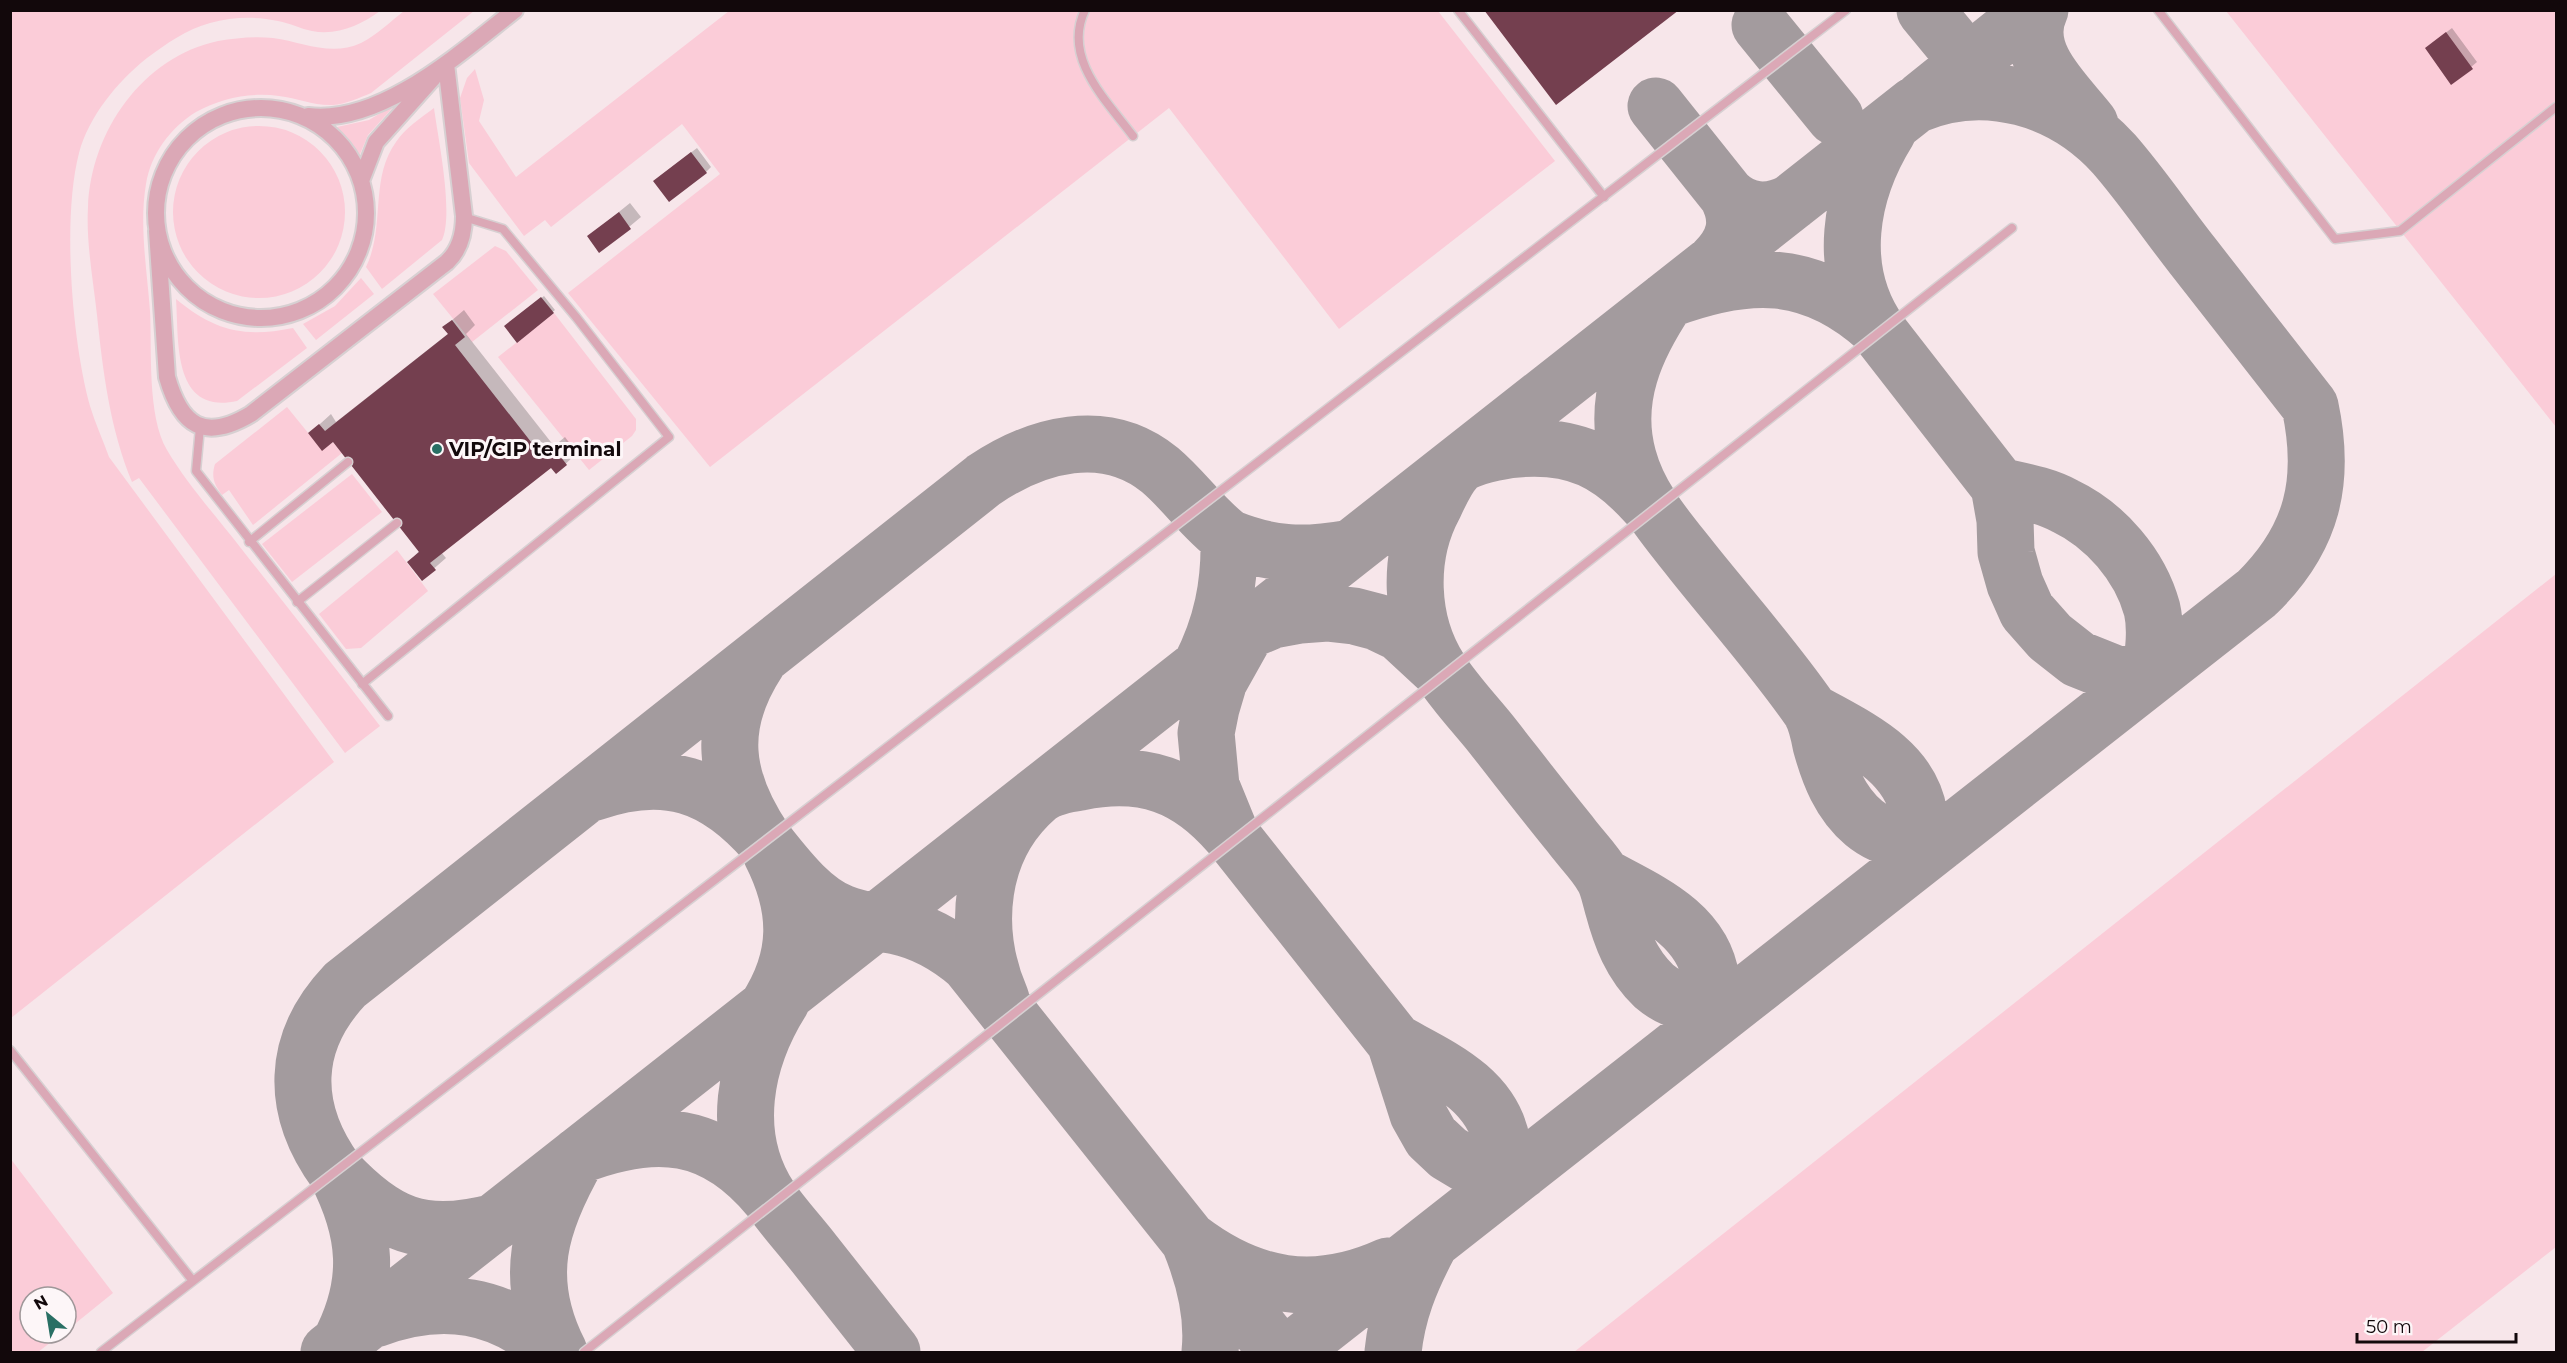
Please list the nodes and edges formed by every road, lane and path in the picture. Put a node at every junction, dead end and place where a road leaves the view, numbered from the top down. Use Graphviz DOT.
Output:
graph roads {
  1 [pos="515,10"];
  2 [pos="1085,10"];
  3 [pos="1458,10"];
  4 [pos="1846,10"];
  5 [pos="2158,10"];
  6 [pos="446,64"];
  7 [pos="2556,107"];
  8 [pos="301,116"];
  9 [pos="1133,136"];
  10 [pos="361,181"];
  11 [pos="1604,197"];
  12 [pos="464,216"];
  13 [pos="2012,228"];
  14 [pos="157,231"];
  15 [pos="200,427"];
  16 [pos="348,462"];
  17 [pos="397,523"];
  18 [pos="249,542"];
  19 [pos="297,602"];
  20 [pos="362,684"];
  21 [pos="388,716"];
  22 [pos="10,1050"];
  23 [pos="193,1281"];
  24 [pos="101,1353"];
  25 [pos="585,1353"];
  1 -- 6 [label="street"];
  2 -- 9 [label="lane"];
  3 -- 11 [label="lane"];
  4 -- 11 [label="lane"];
  5 -- 7 [label="lane"];
  6 -- 8 [label="street"];
  6 -- 10 [label="street"];
  6 -- 12 [label="street"];
  8 -- 10 [label="street"];
  8 -- 14 [label="street"];
  10 -- 14 [label="street"];
  11 -- 23 [label="lane"];
  12 -- 15 [label="street"];
  12 -- 20 [label="lane"];
  13 -- 25 [label="lane"];
  14 -- 15 [label="street"];
  15 -- 18 [label="lane"];
  16 -- 18 [label="lane"];
  17 -- 19 [label="lane"];
  18 -- 19 [label="lane"];
  19 -- 20 [label="lane"];
  20 -- 21 [label="lane"];
  22 -- 23 [label="lane"];
  23 -- 24 [label="lane"];
}
